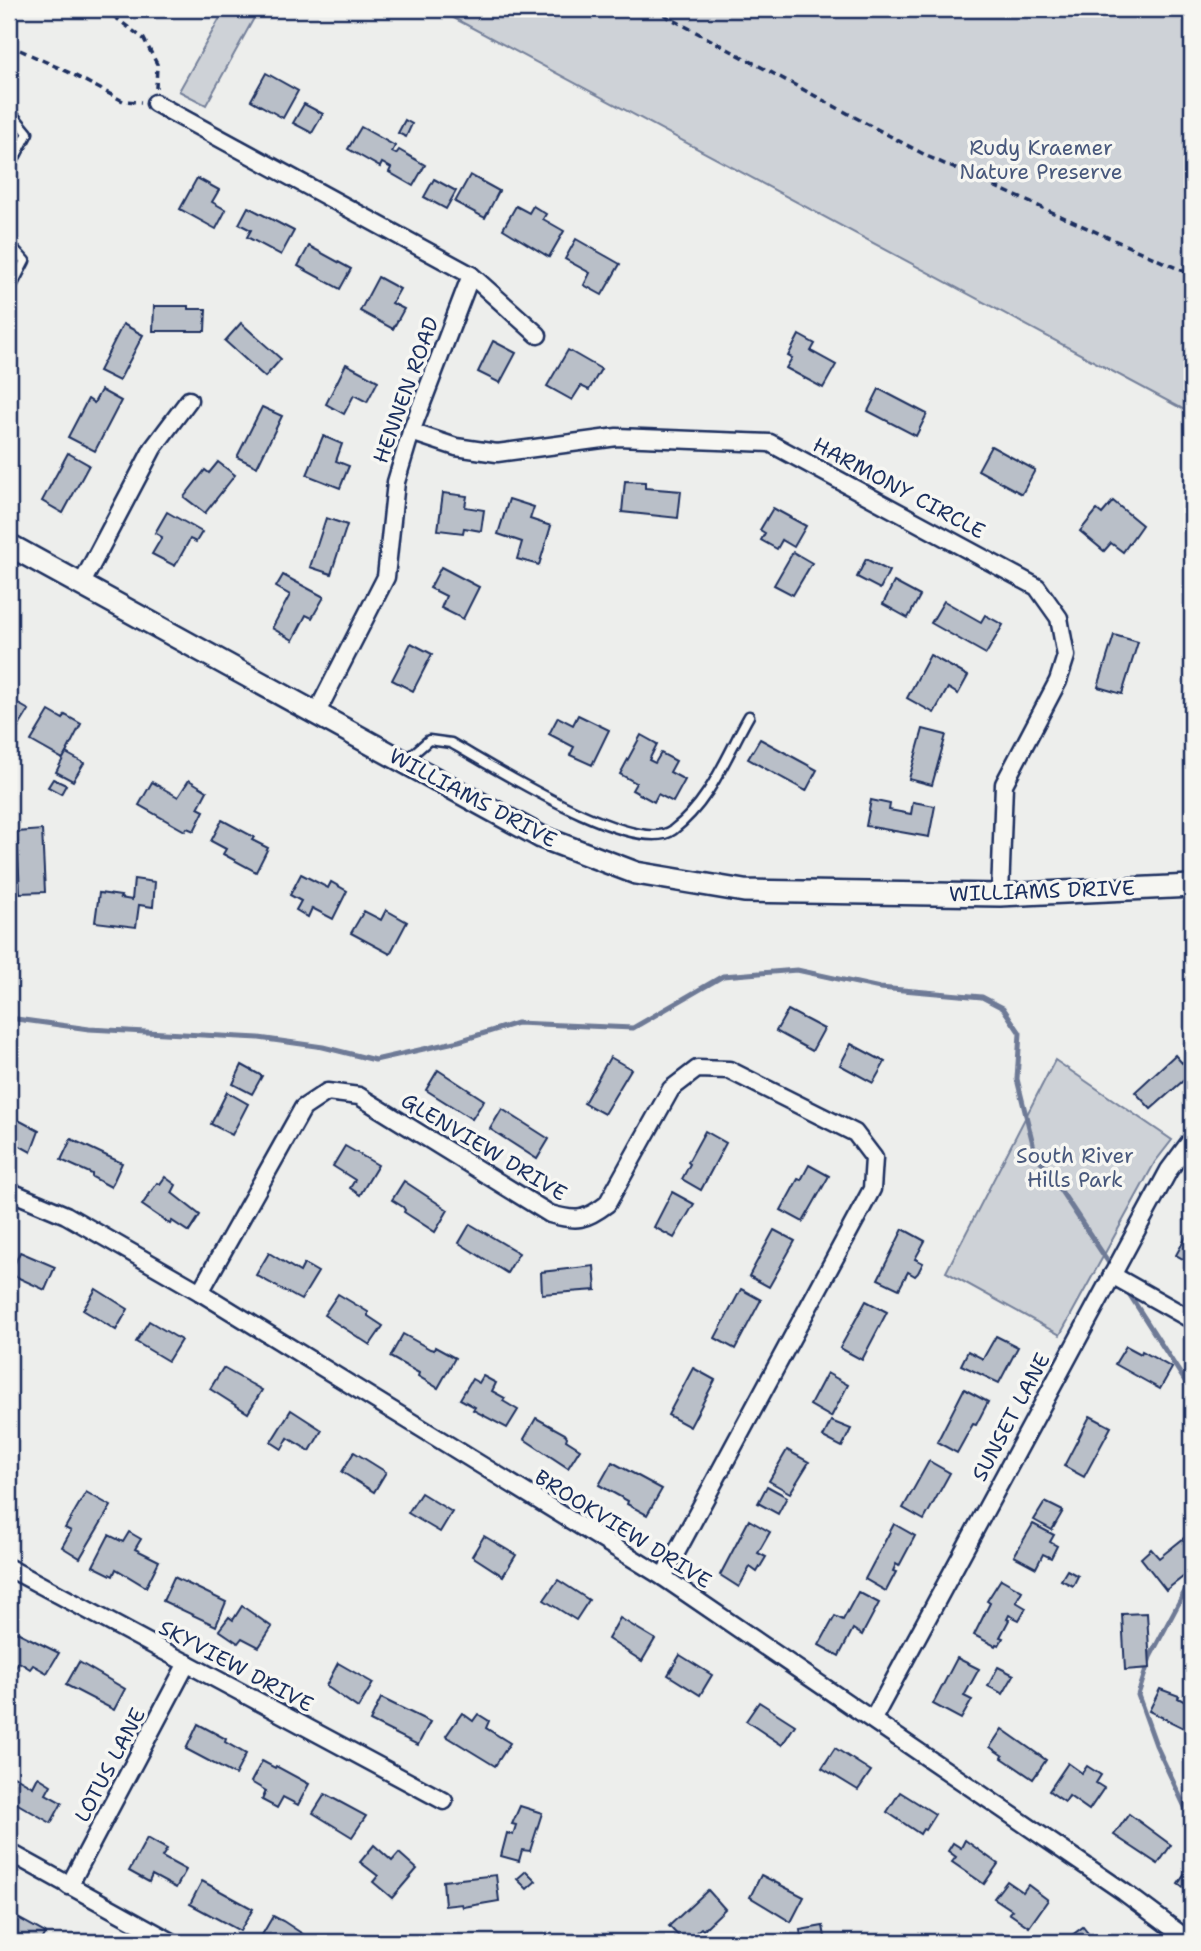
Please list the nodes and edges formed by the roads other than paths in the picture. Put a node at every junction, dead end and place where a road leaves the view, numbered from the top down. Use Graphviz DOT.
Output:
graph roads {
  1 [pos="155,103"];
  2 [pos="9,110"];
  3 [pos="9,169"];
  4 [pos="9,243"];
  5 [pos="471,275"];
  6 [pos="9,292"];
  7 [pos="538,335"];
  8 [pos="189,400"];
  9 [pos="411,432"];
  10 [pos="9,545"];
  11 [pos="81,584"];
  12 [pos="316,714"];
  13 [pos="750,716"];
  14 [pos="404,762"];
  15 [pos="1192,880"];
  16 [pos="1000,895"];
  17 [pos="1192,1139"];
  18 [pos="9,1191"];
  19 [pos="1112,1275"];
  20 [pos="200,1292"];
  21 [pos="1192,1320"];
  22 [pos="9,1568"];
  23 [pos="663,1577"];
  24 [pos="187,1663"];
  25 [pos="873,1719"];
  26 [pos="444,1801"];
  27 [pos="9,1852"];
  28 [pos="69,1886"];
  29 [pos="172,1942"];
  30 [pos="1191,1942"];
  1 -- 5 [label="street"];
  2 -- 3 [label="lane"];
  4 -- 6 [label="lane"];
  5 -- 7 [label="street"];
  5 -- 9 [label="street, HENNEN ROAD"];
  8 -- 11 [label="street"];
  9 -- 12 [label="street, HENNEN ROAD"];
  9 -- 16 [label="street, HARMONY CIRCLE"];
  10 -- 11 [label="main road, WILLIAMS DRIVE"];
  11 -- 12 [label="main road, WILLIAMS DRIVE"];
  12 -- 14 [label="main road, WILLIAMS DRIVE"];
  13 -- 14 [label="lane"];
  14 -- 16 [label="main road, WILLIAMS DRIVE"];
  15 -- 16 [label="main road, WILLIAMS DRIVE"];
  17 -- 19 [label="street, SUNSET LANE"];
  18 -- 20 [label="street, BROOKVIEW DRIVE"];
  19 -- 21 [label="street"];
  19 -- 25 [label="street, SUNSET LANE"];
  20 -- 23 [label="street, BROOKVIEW DRIVE"];
  20 -- 23 [label="street, GLENVIEW DRIVE"];
  22 -- 24 [label="street, SKYVIEW DRIVE"];
  23 -- 25 [label="street, BROOKVIEW DRIVE"];
  24 -- 26 [label="street, SKYVIEW DRIVE"];
  24 -- 28 [label="street, LOTUS LANE"];
  25 -- 30 [label="street, BROOKVIEW DRIVE"];
  27 -- 28 [label="street"];
  28 -- 29 [label="street"];
}
